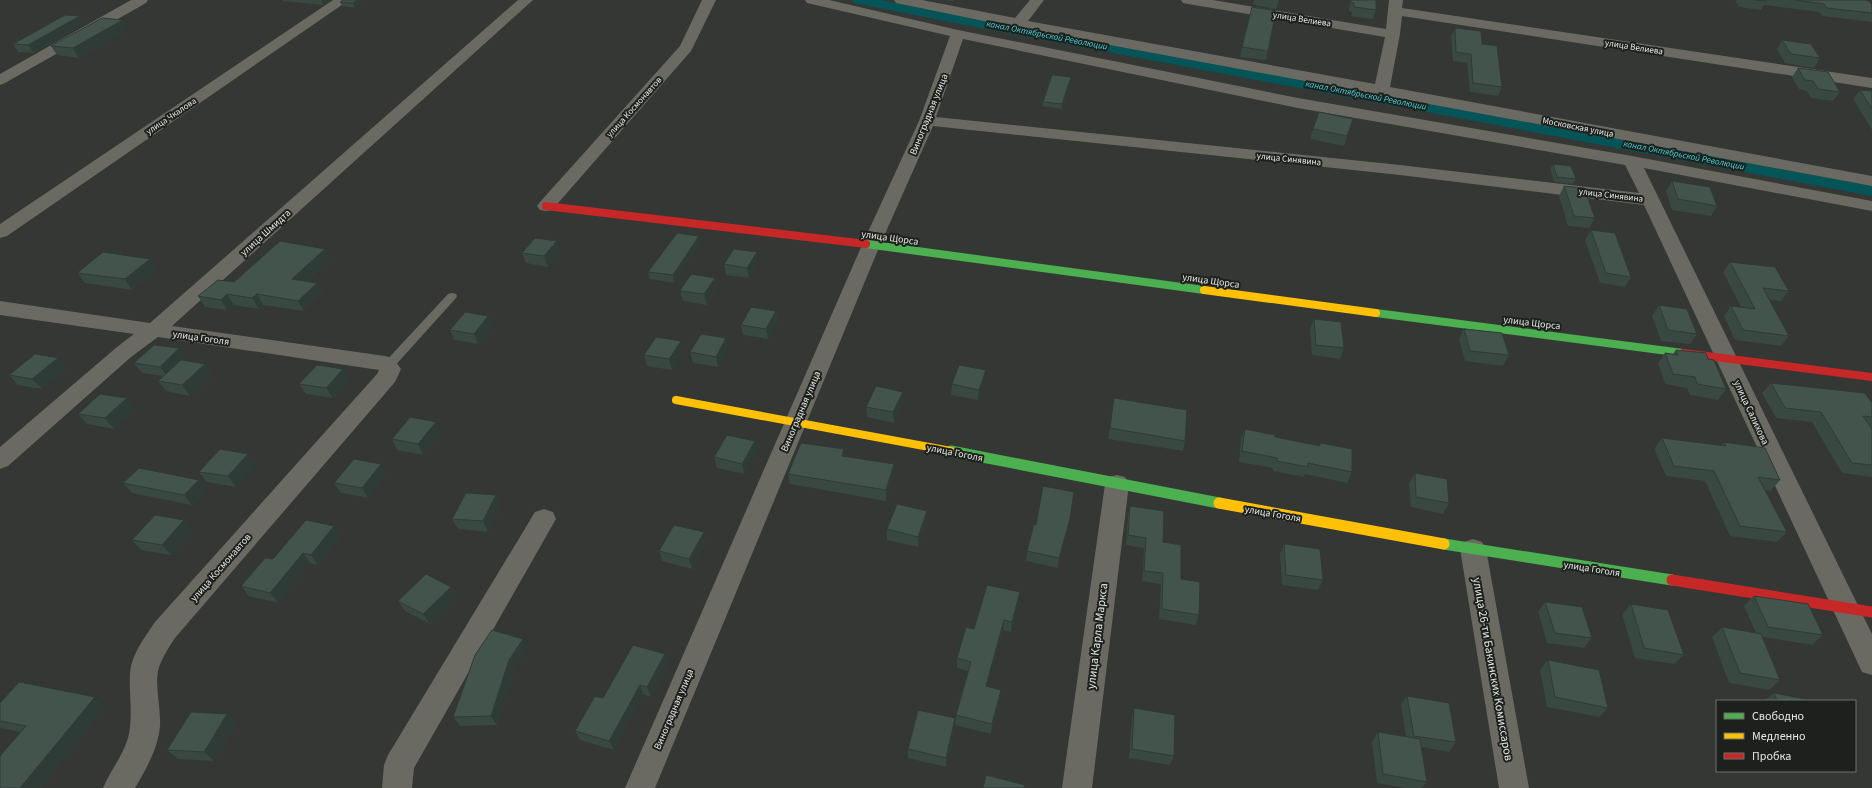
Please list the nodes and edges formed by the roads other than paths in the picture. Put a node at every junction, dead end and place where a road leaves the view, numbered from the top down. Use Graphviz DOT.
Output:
graph roads {
  1 [pos="140,0"];
  2 [pos="342,0"];
  3 [pos="526,0"];
  4 [pos="709,0"];
  5 [pos="812,0"];
  6 [pos="901,0"];
  7 [pos="1037,0"];
  8 [pos="1188,0"];
  9 [pos="1396,6"];
  10 [pos="1018,24"];
  11 [pos="958,34"];
  12 [pos="1393,34"];
  13 [pos="0,80"];
  14 [pos="1872,83"];
  15 [pos="1382,90"];
  16 [pos="927,120"];
  17 [pos="1632,161"];
  18 [pos="1872,182"];
  19 [pos="1650,200"];
  20 [pos="546,206"];
  21 [pos="1872,206"];
  22 [pos="0,232"];
  23 [pos="871,245"];
  24 [pos="452,296"];
  25 [pos="0,308"];
  26 [pos="154,330"];
  27 [pos="1726,358"];
  28 [pos="388,372"];
  29 [pos="1872,377"];
  30 [pos="676,400"];
  31 [pos="796,420"];
  32 [pos="0,460"];
  33 [pos="1116,484"];
  34 [pos="544,519"];
  35 [pos="1473,549"];
  36 [pos="1844,608"];
  37 [pos="1872,612"];
  38 [pos="1872,663"];
  39 [pos="118,788"];
  40 [pos="396,788"];
  41 [pos="640,788"];
  42 [pos="1077,788"];
  43 [pos="1514,788"];
  1 -- 13 [label="street"];
  2 -- 22 [label="street, улица Чкалова"];
  3 -- 26 [label="street, улица Шмидта"];
  4 -- 20 [label="street, улица Космонавтов"];
  5 -- 11 [label="street"];
  6 -- 10 [label="street, Московская улица"];
  7 -- 10 [label="street"];
  8 -- 12 [label="street, улица Велиева"];
  9 -- 12 [label="street"];
  9 -- 14 [label="street, улица Велиева"];
  10 -- 15 [label="street, Московская улица"];
  11 -- 16 [label="street, Виноградная улица"];
  11 -- 17 [label="street"];
  12 -- 15 [label="street"];
  15 -- 18 [label="street, Московская улица"];
  16 -- 19 [label="street, улица Синявина"];
  16 -- 23 [label="street, Виноградная улица"];
  17 -- 19 [label="street, улица Салихова"];
  17 -- 21 [label="street"];
  19 -- 27 [label="street, улица Салихова"];
  20 -- 23 [label="street, улица Щорса"];
  23 -- 27 [label="street, улица Щорса"];
  23 -- 31 [label="street, Виноградная улица"];
  24 -- 28 [label="lane"];
  25 -- 26 [label="street, улица Гоголя"];
  26 -- 28 [label="street, улица Гоголя"];
  26 -- 32 [label="street, улица Шмидта"];
  27 -- 29 [label="street, улица Щорса"];
  27 -- 36 [label="street, улица Салихова"];
  28 -- 39 [label="street, улица Космонавтов"];
  30 -- 31 [label="street, улица Гоголя"];
  31 -- 33 [label="street, улица Гоголя"];
  31 -- 41 [label="street, Виноградная улица"];
  33 -- 35 [label="street, улица Гоголя"];
  33 -- 42 [label="street, улица Карла Маркса"];
  34 -- 40 [label="street"];
  35 -- 36 [label="street, улица Гоголя"];
  35 -- 43 [label="street, улица 26-ти Бакинских Комиссаров"];
  36 -- 37 [label="street, улица Гоголя"];
  36 -- 38 [label="street, улица Салихова"];
}
